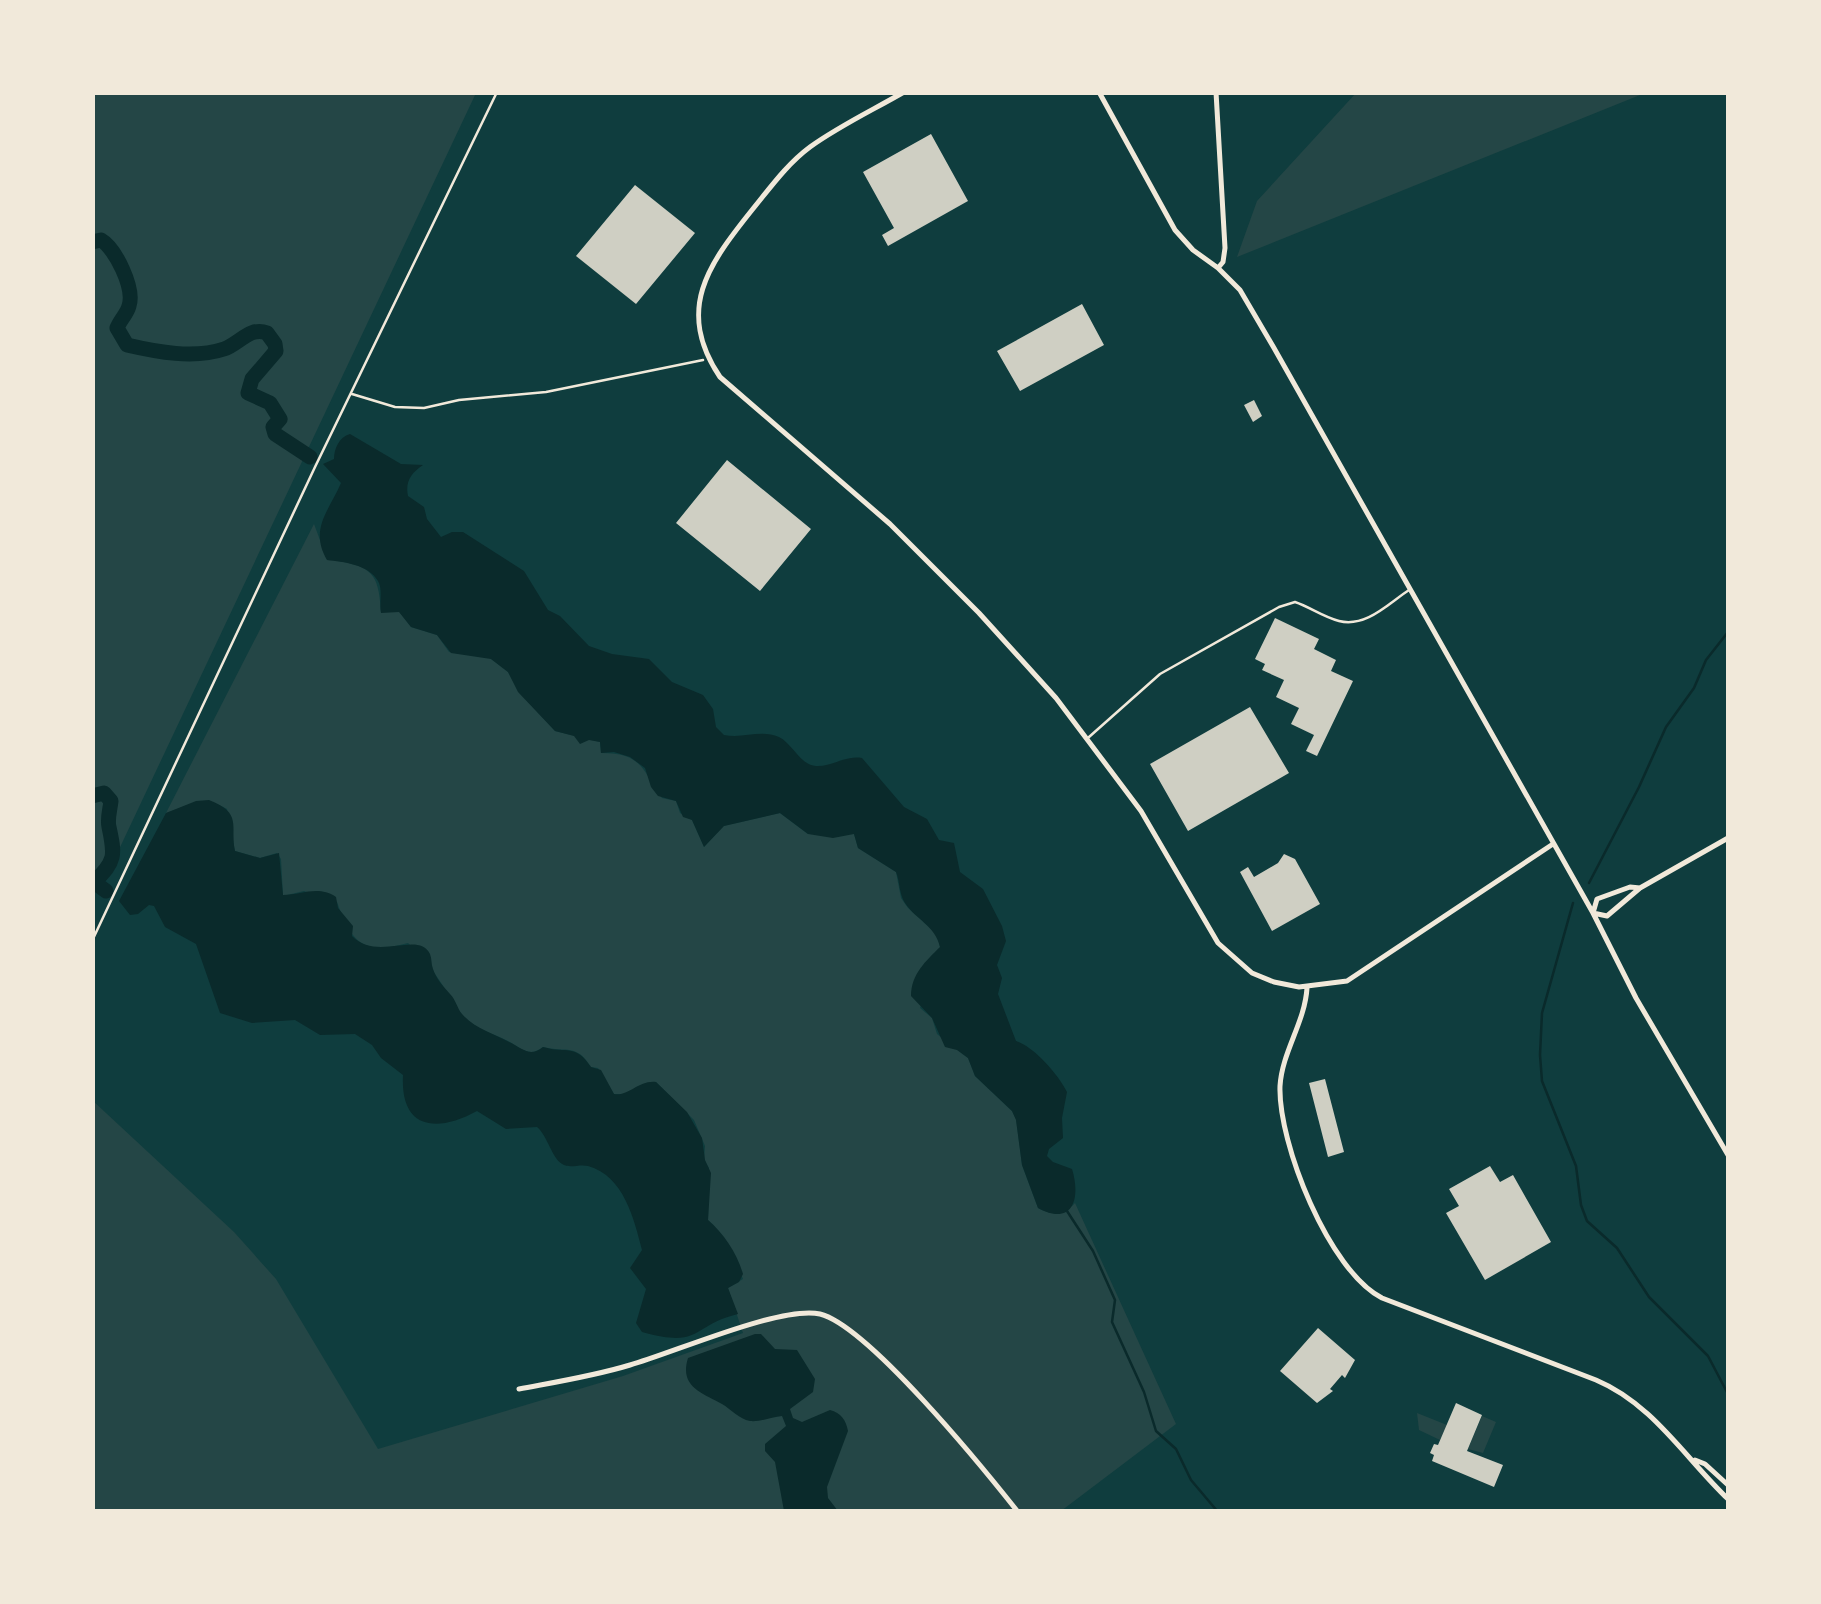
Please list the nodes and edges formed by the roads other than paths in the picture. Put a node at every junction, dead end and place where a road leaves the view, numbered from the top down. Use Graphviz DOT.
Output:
graph roads {
  1 [pos="904,92"];
  2 [pos="1100,92"];
  3 [pos="1216,92"];
  4 [pos="1218,268"];
  5 [pos="1409,590"];
  6 [pos="1088,738"];
  7 [pos="1728,838"];
  8 [pos="1552,844"];
  9 [pos="1640,888"];
  10 [pos="1593,913"];
  11 [pos="1306,988"];
  12 [pos="1728,1155"];
  13 [pos="519,1389"];
  14 [pos="1692,1458"];
  15 [pos="1728,1485"];
  16 [pos="1728,1498"];
  17 [pos="1018,1512"];
  1 -- 6 [label="street"];
  2 -- 4 [label="street"];
  3 -- 4 [label="street"];
  4 -- 5 [label="street"];
  5 -- 6 [label="lane"];
  5 -- 8 [label="street"];
  6 -- 11 [label="street"];
  7 -- 9 [label="street"];
  8 -- 10 [label="street"];
  8 -- 11 [label="street"];
  9 -- 10 [label="street"];
  9 -- 10 [label="street"];
  10 -- 12 [label="street"];
  11 -- 14 [label="street"];
  13 -- 17 [label="street"];
  14 -- 15 [label="street"];
  14 -- 16 [label="street"];
}
